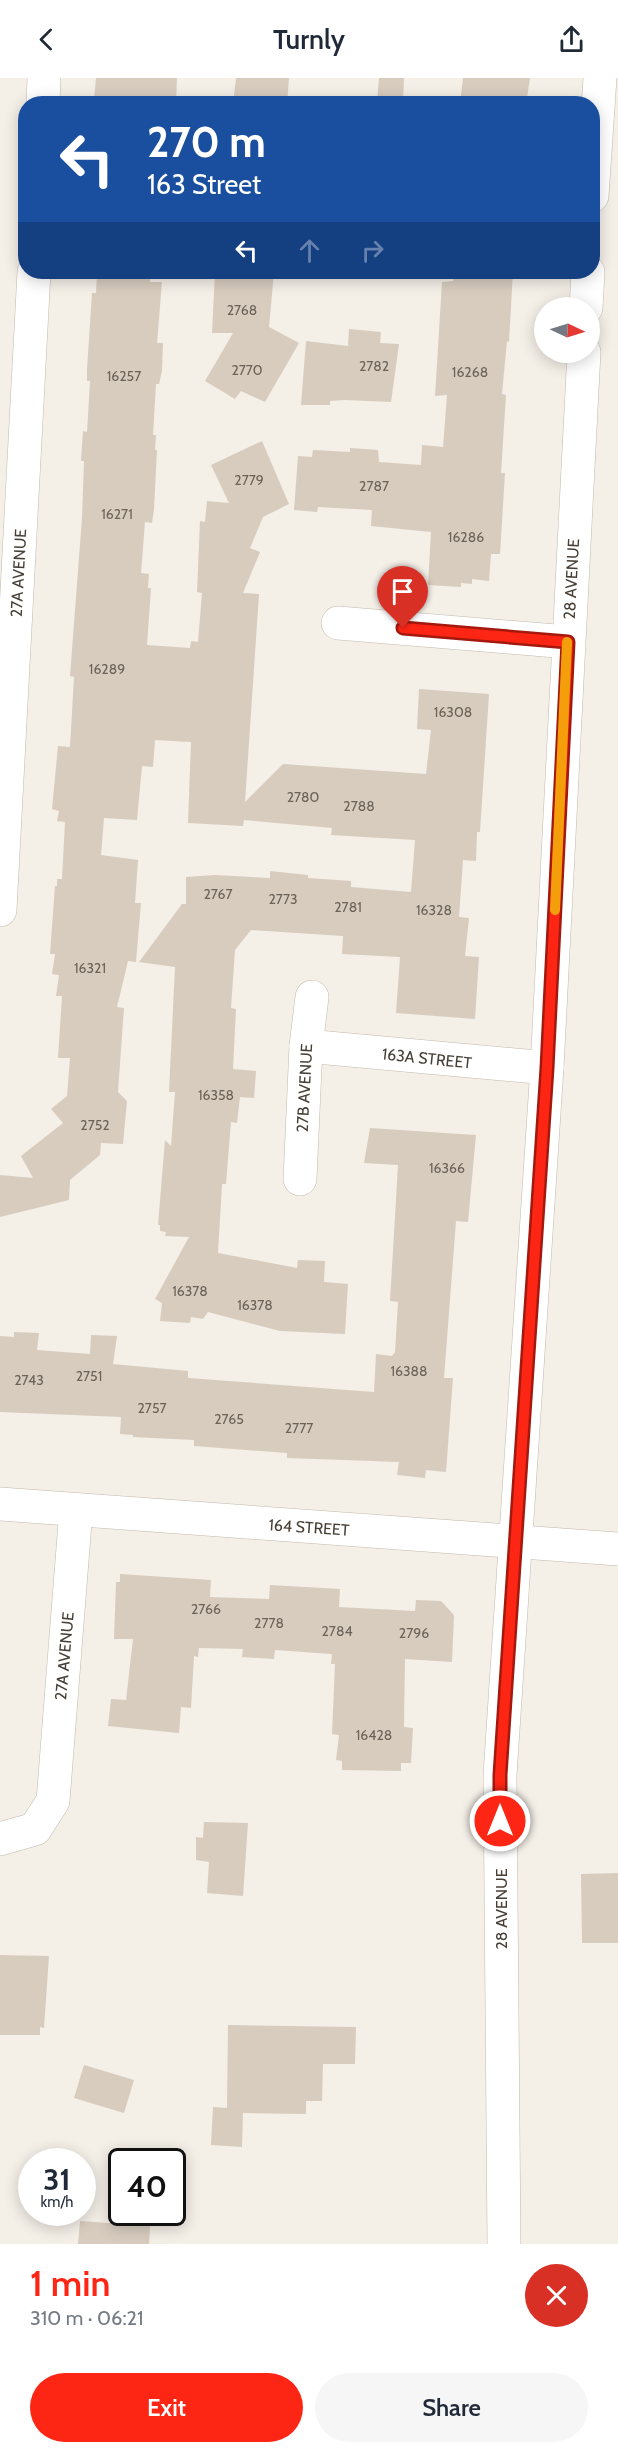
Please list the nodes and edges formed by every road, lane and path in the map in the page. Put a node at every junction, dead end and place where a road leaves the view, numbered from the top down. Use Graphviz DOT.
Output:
graph roads {
  1 [pos="44,78"];
  2 [pos="600,78"];
  3 [pos="43,96"];
  4 [pos="599,96"];
  5 [pos="34,279"];
  6 [pos="588,279"];
  7 [pos="587,297"];
  8 [pos="583,363"];
  9 [pos="338,623"];
  10 [pos="568,642"];
  11 [pos="0,910"];
  12 [pos="312,997"];
  13 [pos="306,1046"];
  14 [pos="547,1068"];
  15 [pos="300,1179"];
  16 [pos="0,1504"];
  17 [pos="76,1510"];
  18 [pos="516,1541"];
  19 [pos="618,1549"];
  20 [pos="0,1839"];
  21 [pos="504,2244"];
  1 -- 3 [label="street"];
  2 -- 4 [label="street"];
  5 -- 11 [label="street, 27A AVENUE"];
  6 -- 7 [label="street"];
  8 -- 10 [label="street, 28 AVENUE"];
  9 -- 10 [label="street"];
  10 -- 14 [label="street, 28 AVENUE"];
  12 -- 13 [label="street, 27B AVENUE"];
  13 -- 14 [label="street, 163A STREET"];
  13 -- 15 [label="street, 27B AVENUE"];
  14 -- 18 [label="street, 28 AVENUE"];
  16 -- 17 [label="street, 164 STREET"];
  17 -- 18 [label="street, 164 STREET"];
  17 -- 20 [label="street, 27A AVENUE"];
  18 -- 19 [label="street, 164 STREET"];
  18 -- 21 [label="street, 28 AVENUE"];
}
